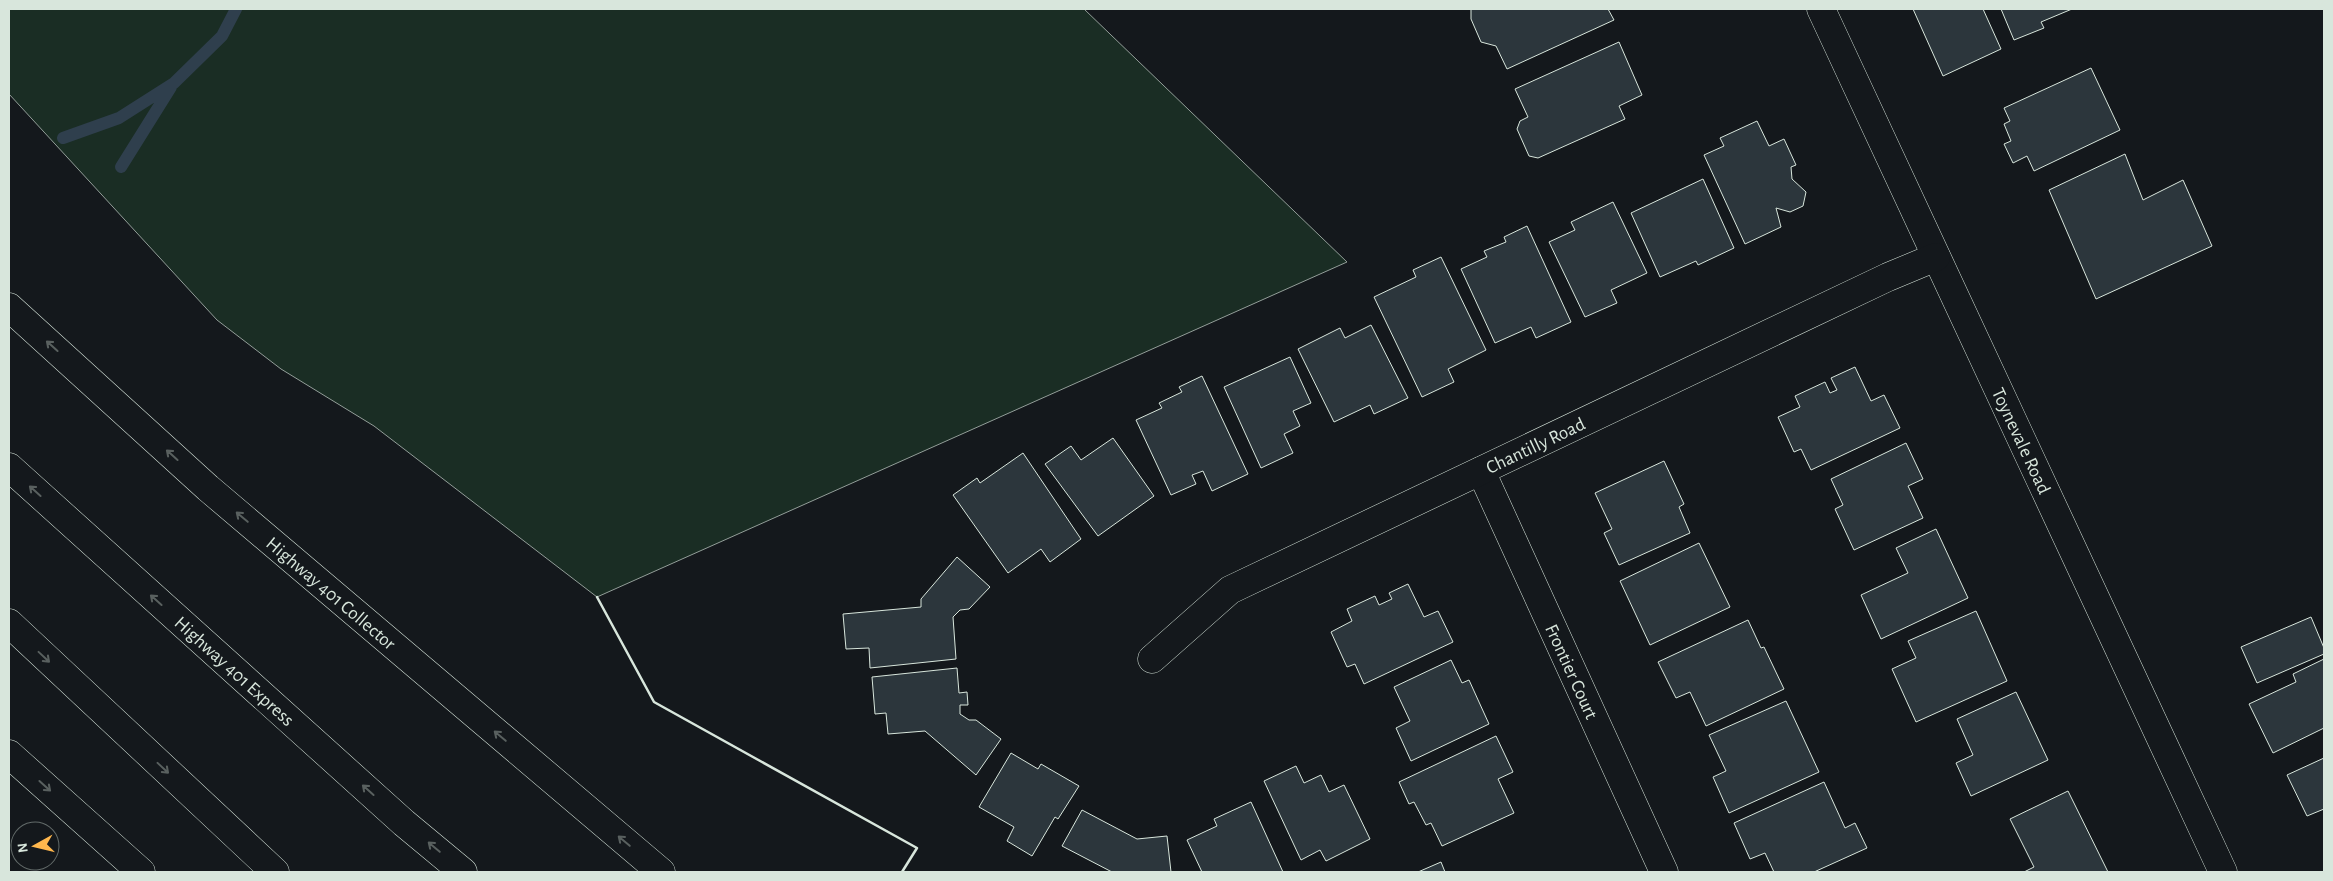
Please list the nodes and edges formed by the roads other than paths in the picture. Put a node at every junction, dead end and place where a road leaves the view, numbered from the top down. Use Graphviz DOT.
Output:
graph roads {
  1 [pos="1822,9"];
  2 [pos="1936,257"];
  3 [pos="9,307"];
  4 [pos="9,467"];
  5 [pos="1481,471"];
  6 [pos="9,623"];
  7 [pos="1152,659"];
  8 [pos="9,754"];
  9 [pos="141,872"];
  10 [pos="275,872"];
  11 [pos="463,872"];
  12 [pos="661,872"];
  13 [pos="1664,872"];
  14 [pos="2223,872"];
  1 -- 2 [label="main road, Toynevale Road"];
  2 -- 5 [label="main road, Chantilly Road"];
  2 -- 14 [label="main road, Toynevale Road"];
  12 -- 3 [label="main road, Highway 401 Collector, one-way"];
  11 -- 4 [label="main road, Highway 401 Express, one-way"];
  5 -- 7 [label="main road, Chantilly Road"];
  5 -- 13 [label="main road, Frontier Court"];
  6 -- 10 [label="main road, one-way"];
  8 -- 9 [label="main road, one-way"];
}
